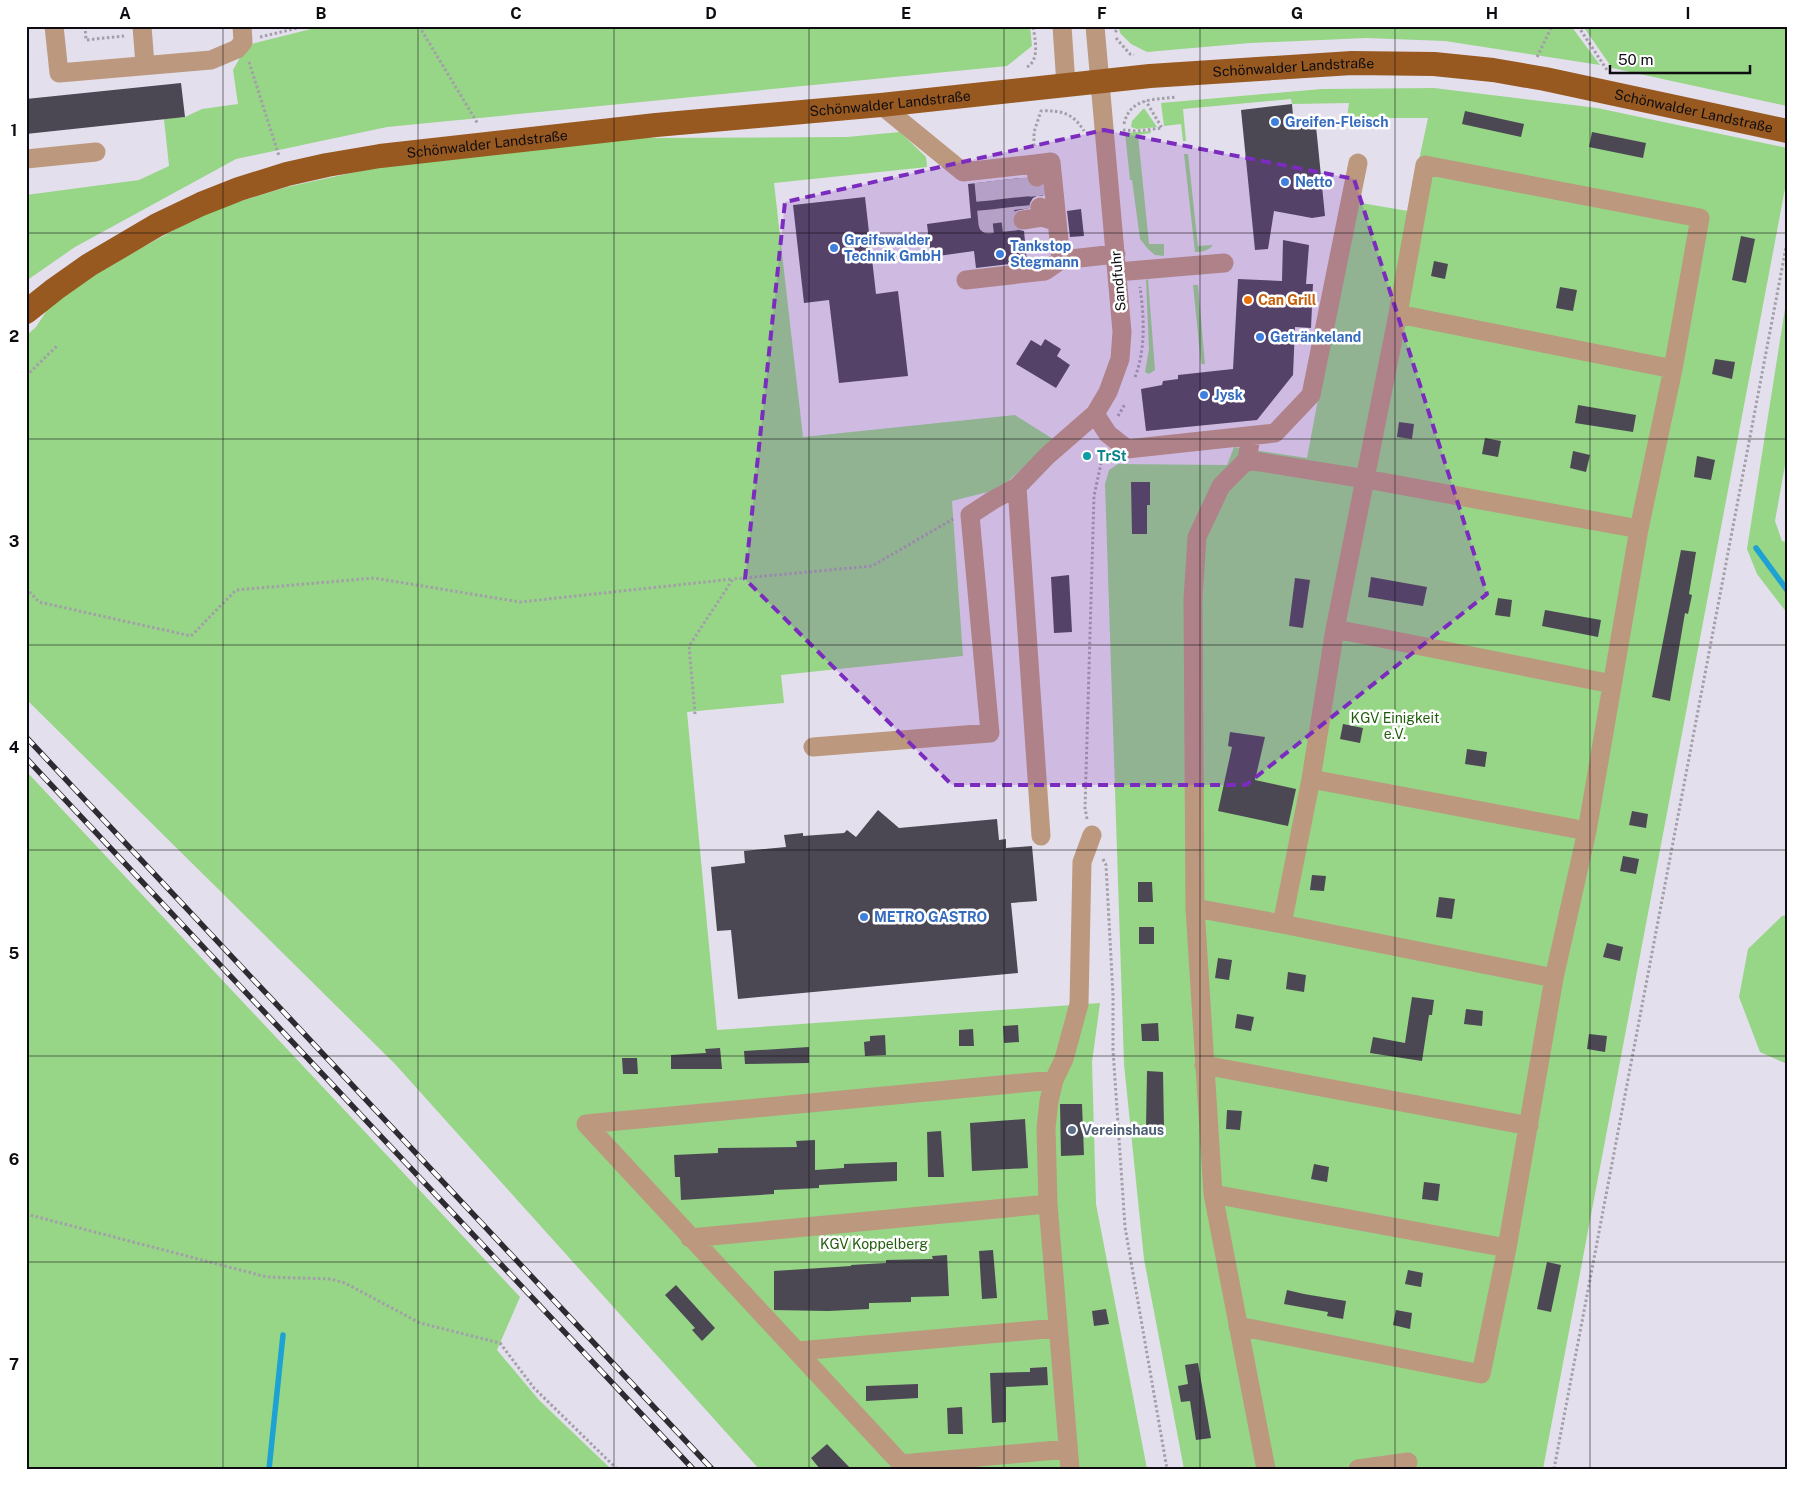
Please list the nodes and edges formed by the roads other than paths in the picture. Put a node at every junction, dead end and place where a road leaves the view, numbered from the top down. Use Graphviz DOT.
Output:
graph roads {
  1 [pos="54,26"];
  2 [pos="1062,26"];
  3 [pos="1095,26"];
  4 [pos="142,30"];
  5 [pos="242,34"];
  6 [pos="145,65"];
  7 [pos="1099,81"];
  8 [pos="1066,85"];
  9 [pos="881,105"];
  10 [pos="1787,131"];
  11 [pos="96,152"];
  12 [pos="26,159"];
  13 [pos="1358,163"];
  14 [pos="1061,260"];
  15 [pos="1116,263"];
  16 [pos="1224,263"];
  17 [pos="966,280"];
  18 [pos="26,312"];
  19 [pos="1398,314"];
  20 [pos="1673,369"];
  21 [pos="1095,414"];
  22 [pos="1251,437"];
  23 [pos="1247,460"];
  24 [pos="1366,479"];
  25 [pos="1017,487"];
  26 [pos="1639,529"];
  27 [pos="1335,629"];
  28 [pos="1612,684"];
  29 [pos="813,747"];
  30 [pos="1311,779"];
  31 [pos="1587,831"];
  32 [pos="1092,835"];
  33 [pos="1041,836"];
  34 [pos="1195,908"];
  35 [pos="1282,924"];
  36 [pos="1554,978"];
  37 [pos="1204,1065"];
  38 [pos="1054,1080"];
  39 [pos="1529,1126"];
  40 [pos="1213,1194"];
  41 [pos="1048,1204"];
  42 [pos="690,1238"];
  43 [pos="1507,1248"];
  44 [pos="1238,1326"];
  45 [pos="1058,1328"];
  46 [pos="798,1351"];
  47 [pos="1068,1449"];
  48 [pos="1408,1462"];
  49 [pos="903,1466"];
  50 [pos="1070,1469"];
  51 [pos="1266,1469"];
  52 [pos="1358,1469"];
  1 -- 6 [label="street"];
  2 -- 8 [label="street"];
  3 -- 7 [label="street, Sandfuhr"];
  4 -- 6 [label="street"];
  5 -- 6 [label="street"];
  7 -- 8 [label="main road, Schönwalder Landstraße"];
  7 -- 10 [label="main road, Schönwalder Landstraße"];
  7 -- 15 [label="street, Sandfuhr"];
  8 -- 9 [label="main road, Schönwalder Landstraße"];
  9 -- 14 [label="street"];
  9 -- 18 [label="main road, Schönwalder Landstraße"];
  11 -- 12 [label="street"];
  13 -- 22 [label="street"];
  14 -- 15 [label="street"];
  14 -- 17 [label="street"];
  15 -- 16 [label="street"];
  15 -- 21 [label="street, Sandfuhr"];
  19 -- 20 [label="street"];
  19 -- 20 [label="street"];
  19 -- 24 [label="street"];
  20 -- 26 [label="street"];
  21 -- 22 [label="street"];
  21 -- 25 [label="street, Sandfuhr"];
  22 -- 23 [label="street"];
  23 -- 24 [label="street"];
  23 -- 34 [label="street"];
  24 -- 26 [label="street"];
  24 -- 27 [label="street"];
  25 -- 29 [label="street, Sandfuhr"];
  25 -- 33 [label="street"];
  26 -- 28 [label="street"];
  27 -- 28 [label="street"];
  27 -- 30 [label="street"];
  28 -- 31 [label="street"];
  30 -- 31 [label="street"];
  30 -- 35 [label="street"];
  31 -- 36 [label="street"];
  32 -- 38 [label="street"];
  34 -- 35 [label="street"];
  34 -- 37 [label="street"];
  35 -- 36 [label="street"];
  36 -- 39 [label="street"];
  37 -- 39 [label="street"];
  37 -- 40 [label="street"];
  38 -- 41 [label="street"];
  38 -- 42 [label="street"];
  39 -- 43 [label="street"];
  40 -- 43 [label="street"];
  40 -- 44 [label="street"];
  41 -- 42 [label="street"];
  41 -- 45 [label="street"];
  42 -- 46 [label="street"];
  43 -- 44 [label="street"];
  44 -- 51 [label="street"];
  45 -- 46 [label="street"];
  45 -- 47 [label="street"];
  46 -- 49 [label="street"];
  47 -- 49 [label="street"];
  47 -- 50 [label="street"];
  48 -- 52 [label="street"];
}
